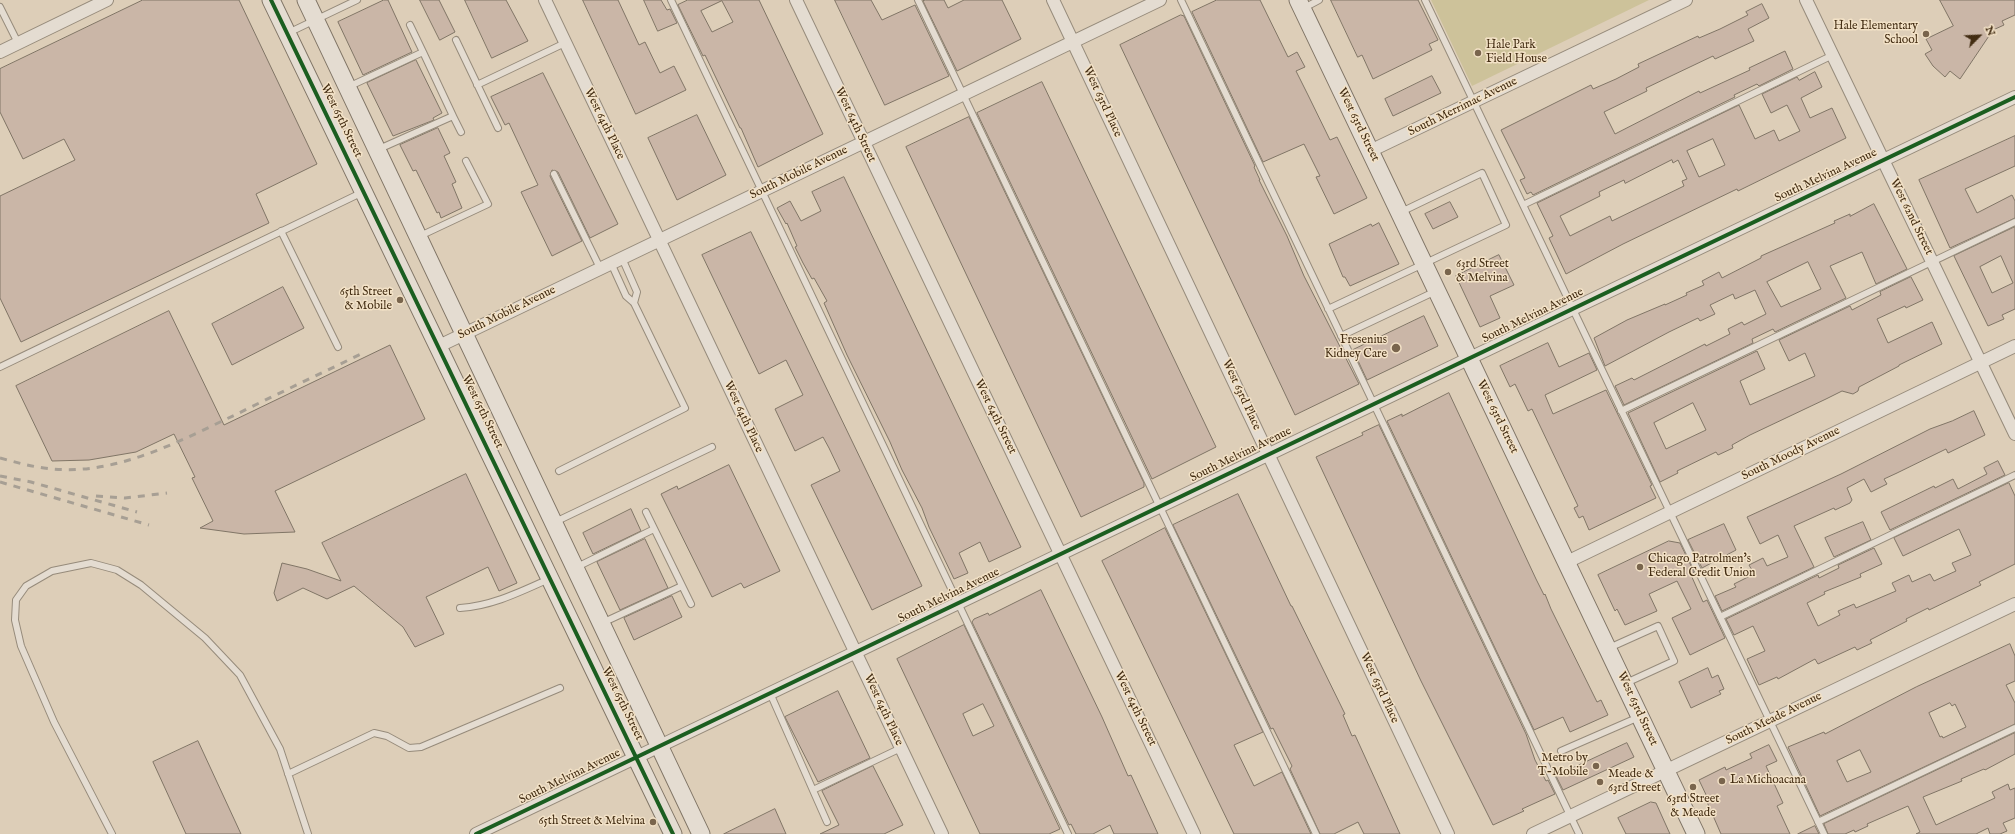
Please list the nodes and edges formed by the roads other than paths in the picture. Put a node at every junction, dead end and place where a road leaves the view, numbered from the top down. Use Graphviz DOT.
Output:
graph roads {
  1 [pos="107,0"];
  2 [pos="271,0"];
  3 [pos="306,0"];
  4 [pos="357,0"];
  5 [pos="545,0"];
  6 [pos="671,0"];
  7 [pos="796,0"];
  8 [pos="918,0"];
  9 [pos="1053,0"];
  10 [pos="1160,0"];
  11 [pos="1181,0"];
  12 [pos="1319,0"];
  13 [pos="1425,0"];
  14 [pos="1686,0"];
  15 [pos="1806,0"];
  16 [pos="1300,4"];
  17 [pos="0,7"];
  18 [pos="316,20"];
  19 [pos="410,25"];
  20 [pos="287,34"];
  21 [pos="456,40"];
  22 [pos="1073,42"];
  23 [pos="18,43"];
  24 [pos="565,43"];
  25 [pos="0,52"];
  26 [pos="423,52"];
  27 [pos="1833,55"];
  28 [pos="477,85"];
  29 [pos="347,87"];
  30 [pos="964,94"];
  31 [pos="2015,97"];
  32 [pos="1474,102"];
  33 [pos="453,116"];
  34 [pos="498,128"];
  35 [pos="460,132"];
  36 [pos="864,142"];
  37 [pos="377,150"];
  38 [pos="1370,151"];
  39 [pos="1884,159"];
  40 [pos="466,161"];
  41 [pos="554,174"];
  42 [pos="364,191"];
  43 [pos="761,191"];
  44 [pos="1523,205"];
  45 [pos="1400,212"];
  46 [pos="2015,222"];
  47 [pos="281,231"];
  48 [pos="418,237"];
  49 [pos="659,240"];
  50 [pos="1932,261"];
  51 [pos="611,263"];
  52 [pos="1424,264"];
  53 [pos="1437,290"];
  54 [pos="634,303"];
  55 [pos="1573,308"];
  56 [pos="1328,309"];
  57 [pos="464,334"];
  58 [pos="1342,336"];
  59 [pos="439,346"];
  60 [pos="2015,346"];
  61 [pos="338,347"];
  62 [pos="1469,357"];
  63 [pos="1981,362"];
  64 [pos="0,367"];
  65 [pos="1373,403"];
  66 [pos="1621,411"];
  67 [pos="2015,434"];
  68 [pos="712,447"];
  69 [pos="1268,453"];
  70 [pos="559,470"];
  71 [pos="2015,475"];
  72 [pos="1160,505"];
  73 [pos="646,512"];
  74 [pos="1669,512"];
  75 [pos="553,523"];
  76 [pos="654,529"];
  77 [pos="1060,553"];
  78 [pos="1567,562"];
  79 [pos="575,568"];
  80 [pos="550,578"];
  81 [pos="682,586"];
  82 [pos="958,602"];
  83 [pos="691,604"];
  84 [pos="2015,604"];
  85 [pos="460,608"];
  86 [pos="1720,618"];
  87 [pos="601,624"];
  88 [pos="1608,649"];
  89 [pos="855,652"];
  90 [pos="1625,684"];
  91 [pos="560,688"];
  92 [pos="770,693"];
  93 [pos="1640,716"];
  94 [pos="1769,721"];
  95 [pos="2015,728"];
  96 [pos="658,745"];
  97 [pos="901,748"];
  98 [pos="1561,751"];
  99 [pos="636,756"];
  100 [pos="1666,771"];
  101 [pos="288,774"];
  102 [pos="813,790"];
  103 [pos="1570,816"];
  104 [pos="827,822"];
  105 [pos="1818,822"];
  106 [pos="112,834"];
  107 [pos="308,834"];
  108 [pos="476,834"];
  109 [pos="673,834"];
  110 [pos="700,834"];
  111 [pos="942,834"];
  112 [pos="1068,834"];
  113 [pos="1194,834"];
  114 [pos="1316,834"];
  115 [pos="1448,834"];
  116 [pos="1533,834"];
  117 [pos="1579,834"];
  118 [pos="1696,834"];
  119 [pos="1824,834"];
  1 -- 23 [label="street"];
  2 -- 20 [label="street, West 65th Street"];
  3 -- 18 [label="street, West 65th Street"];
  4 -- 18 [label="lane"];
  5 -- 24 [label="street, West 64th Place"];
  6 -- 43 [label="lane"];
  7 -- 36 [label="street, West 64th Street"];
  8 -- 30 [label="lane"];
  9 -- 22 [label="street, West 63rd Place"];
  10 -- 22 [label="street, South Mobile Avenue"];
  11 -- 56 [label="lane"];
  12 -- 16 [label="lane"];
  13 -- 32 [label="lane"];
  14 -- 32 [label="street, South Merrimac Avenue"];
  15 -- 27 [label="street, West 62nd Street"];
  16 -- 38 [label="street, West 63rd Street"];
  17 -- 23 [label="lane"];
  18 -- 20 [label="lane"];
  18 -- 29 [label="street, West 65th Street"];
  19 -- 26 [label="lane"];
  20 -- 42 [label="street, West 65th Street"];
  21 -- 28 [label="lane"];
  22 -- 30 [label="street, South Mobile Avenue"];
  22 -- 69 [label="street, West 63rd Place"];
  23 -- 25 [label="street"];
  24 -- 28 [label="lane"];
  24 -- 49 [label="street, West 64th Place"];
  26 -- 29 [label="lane"];
  26 -- 33 [label="lane"];
  27 -- 39 [label="street, West 62nd Street"];
  27 -- 44 [label="lane"];
  28 -- 34 [label="lane"];
  29 -- 37 [label="street, West 65th Street"];
  30 -- 36 [label="street, South Mobile Avenue"];
  30 -- 72 [label="lane"];
  31 -- 39 [label="street, South Melvina Avenue"];
  32 -- 38 [label="street, South Merrimac Avenue"];
  32 -- 44 [label="lane"];
  33 -- 35 [label="lane"];
  33 -- 37 [label="lane"];
  36 -- 43 [label="street, South Mobile Avenue"];
  36 -- 77 [label="street, West 64th Street"];
  37 -- 48 [label="street, West 65th Street"];
  38 -- 45 [label="street, West 63rd Street"];
  39 -- 50 [label="street, West 62nd Street"];
  39 -- 55 [label="street, South Melvina Avenue"];
  40 -- 48 [label="lane"];
  41 -- 51 [label="lane"];
  42 -- 47 [label="lane"];
  42 -- 59 [label="street, West 65th Street"];
  43 -- 49 [label="street, South Mobile Avenue"];
  43 -- 82 [label="lane"];
  44 -- 55 [label="lane"];
  45 -- 52 [label="street, West 63rd Street"];
  45 -- 52 [label="lane"];
  46 -- 50 [label="lane"];
  47 -- 61 [label="lane"];
  47 -- 64 [label="lane"];
  48 -- 57 [label="street, West 65th Street"];
  49 -- 51 [label="street, South Mobile Avenue"];
  49 -- 89 [label="street, West 64th Place"];
  50 -- 63 [label="street, West 62nd Street"];
  50 -- 66 [label="lane"];
  51 -- 54 [label="lane"];
  51 -- 54 [label="lane"];
  51 -- 57 [label="street, South Mobile Avenue"];
  52 -- 53 [label="street, West 63rd Street"];
  52 -- 56 [label="lane"];
  53 -- 58 [label="lane"];
  53 -- 62 [label="street, West 63rd Street"];
  54 -- 70 [label="lane"];
  55 -- 62 [label="street, South Melvina Avenue"];
  55 -- 66 [label="lane"];
  56 -- 58 [label="lane"];
  57 -- 59 [label="street, South Mobile Avenue"];
  57 -- 75 [label="street, West 65th Street"];
  58 -- 65 [label="lane"];
  59 -- 80 [label="street, West 65th Street"];
  60 -- 63 [label="street, South Moody Avenue"];
  62 -- 65 [label="street, South Melvina Avenue"];
  62 -- 78 [label="street, West 63rd Street"];
  63 -- 67 [label="street, West 62nd Street"];
  63 -- 74 [label="street, South Moody Avenue"];
  65 -- 69 [label="street, South Melvina Avenue"];
  65 -- 103 [label="lane"];
  66 -- 74 [label="lane"];
  68 -- 75 [label="lane"];
  69 -- 72 [label="street, South Melvina Avenue"];
  69 -- 115 [label="street, West 63rd Place"];
  71 -- 86 [label="lane"];
  72 -- 77 [label="street, South Melvina Avenue"];
  72 -- 114 [label="lane"];
  73 -- 76 [label="lane"];
  74 -- 78 [label="street, South Moody Avenue"];
  74 -- 86 [label="lane"];
  75 -- 79 [label="street, West 65th Street"];
  76 -- 79 [label="lane"];
  76 -- 81 [label="lane"];
  77 -- 82 [label="street, South Melvina Avenue"];
  77 -- 113 [label="street, West 64th Street"];
  78 -- 88 [label="street, West 63rd Street"];
  79 -- 87 [label="street, West 65th Street"];
  80 -- 85 [label="lane"];
  80 -- 99 [label="street, West 65th Street"];
  81 -- 83 [label="lane"];
  81 -- 87 [label="lane"];
  82 -- 89 [label="street, South Melvina Avenue"];
  82 -- 112 [label="lane"];
  84 -- 94 [label="street, South Meade Avenue"];
  86 -- 94 [label="lane"];
  87 -- 96 [label="street, West 65th Street"];
  88 -- 90 [label="street, West 63rd Street"];
  88 -- 90 [label="lane"];
  89 -- 92 [label="street, South Melvina Avenue"];
  89 -- 97 [label="street, West 64th Place"];
  90 -- 93 [label="street, West 63rd Street"];
  91 -- 101 [label="lane"];
  92 -- 96 [label="street, South Melvina Avenue"];
  92 -- 102 [label="lane"];
  93 -- 98 [label="lane"];
  93 -- 100 [label="street, West 63rd Street"];
  94 -- 100 [label="street, South Meade Avenue"];
  94 -- 105 [label="lane"];
  95 -- 105 [label="lane"];
  96 -- 99 [label="street, South Melvina Avenue"];
  96 -- 110 [label="street, West 65th Street"];
  97 -- 102 [label="lane"];
  97 -- 111 [label="street, West 64th Place"];
  99 -- 108 [label="street, South Melvina Avenue"];
  99 -- 109 [label="street, West 65th Street"];
  100 -- 103 [label="street, South Meade Avenue"];
  100 -- 118 [label="street, West 63rd Street"];
  101 -- 106 [label="lane"];
  101 -- 107 [label="lane"];
  102 -- 104 [label="lane"];
  103 -- 116 [label="street, South Meade Avenue"];
  103 -- 117 [label="lane"];
  105 -- 119 [label="lane"];
}
